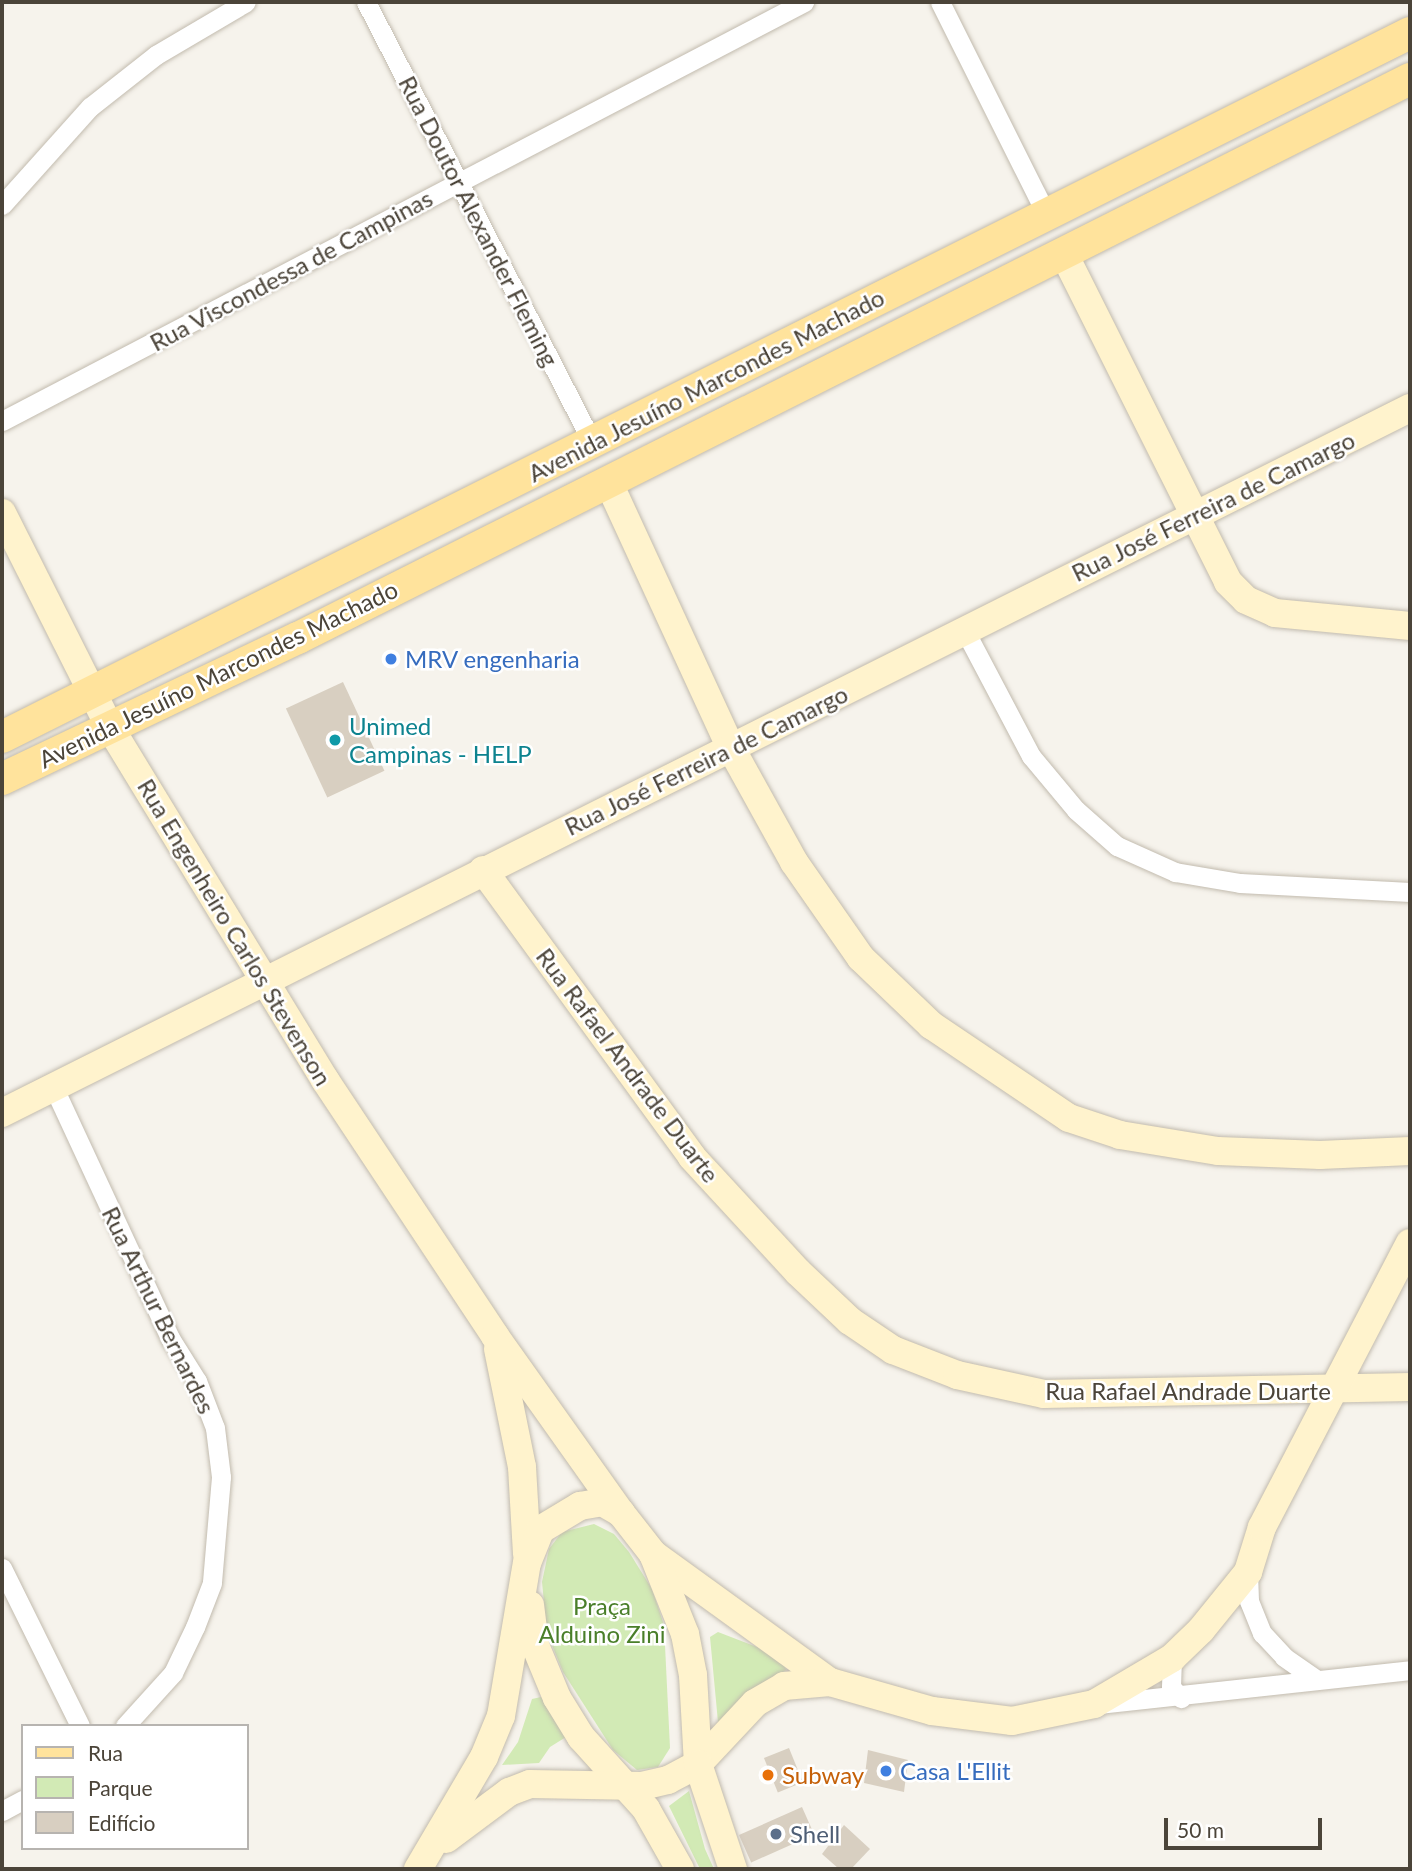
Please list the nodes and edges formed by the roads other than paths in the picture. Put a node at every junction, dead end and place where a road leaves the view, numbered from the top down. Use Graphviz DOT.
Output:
graph roads {
  1 [pos="246,2"];
  2 [pos="366,2"];
  3 [pos="804,2"];
  4 [pos="940,2"];
  5 [pos="1410,33"];
  6 [pos="1330,73"];
  7 [pos="1410,79"];
  8 [pos="1349,109"];
  9 [pos="460,181"];
  10 [pos="2,205"];
  11 [pos="1046,214"];
  12 [pos="1063,251"];
  13 [pos="858,309"];
  14 [pos="879,344"];
  15 [pos="754,360"];
  16 [pos="774,397"];
  17 [pos="1410,408"];
  18 [pos="2,421"];
  19 [pos="592,442"];
  20 [pos="608,481"];
  21 [pos="2,513"];
  22 [pos="1196,515"];
  23 [pos="369,555"];
  24 [pos="387,593"];
  25 [pos="237,623"];
  26 [pos="1410,626"];
  27 [pos="964,629"];
  28 [pos="254,659"];
  29 [pos="92,691"];
  30 [pos="109,726"];
  31 [pos="2,737"];
  32 [pos="732,750"];
  33 [pos="2,779"];
  34 [pos="484,870"];
  35 [pos="1410,892"];
  36 [pos="265,982"];
  37 [pos="54,1088"];
  38 [pos="2,1113"];
  39 [pos="1410,1152"];
  40 [pos="1410,1243"];
  41 [pos="495,1336"];
  42 [pos="1410,1387"];
  43 [pos="1331,1391"];
  44 [pos="621,1513"];
  45 [pos="653,1554"];
  46 [pos="527,1563"];
  47 [pos="2,1568"];
  48 [pos="1248,1572"];
  49 [pos="1172,1658"];
  50 [pos="1410,1670"];
  51 [pos="1317,1680"];
  52 [pos="831,1682"];
  53 [pos="1181,1698"];
  54 [pos="1094,1704"];
  55 [pos="79,1724"];
  56 [pos="127,1724"];
  57 [pos="698,1765"];
  58 [pos="621,1785"];
  59 [pos="425,1860"];
  60 [pos="680,1869"];
  61 [pos="733,1869"];
  1 -- 10 [label="street"];
  2 -- 9 [label="street, Rua Doutor Alexander Fleming"];
  3 -- 9 [label="street, Rua Viscondessa de Campinas"];
  4 -- 11 [label="street"];
  5 -- 6 [label="main road, Avenida Jesuíno Marcondes Machado"];
  6 -- 8 [label="main road"];
  6 -- 11 [label="main road, Avenida Jesuíno Marcondes Machado"];
  7 -- 8 [label="main road, Avenida Jesuíno Marcondes Machado"];
  8 -- 12 [label="main road, Avenida Jesuíno Marcondes Machado"];
  9 -- 18 [label="street, Rua Viscondessa de Campinas"];
  9 -- 19 [label="street, Rua Doutor Alexander Fleming"];
  11 -- 13 [label="main road, Avenida Jesuíno Marcondes Machado"];
  12 -- 14 [label="main road, Avenida Jesuíno Marcondes Machado"];
  12 -- 22 [label="street"];
  13 -- 14 [label="main road"];
  13 -- 15 [label="main road, Avenida Jesuíno Marcondes Machado"];
  14 -- 16 [label="main road, Avenida Jesuíno Marcondes Machado"];
  15 -- 16 [label="main road"];
  15 -- 19 [label="main road, Avenida Jesuíno Marcondes Machado"];
  16 -- 20 [label="main road, Avenida Jesuíno Marcondes Machado"];
  17 -- 22 [label="street, Rua José Ferreira de Camargo"];
  19 -- 23 [label="main road, Avenida Jesuíno Marcondes Machado"];
  20 -- 24 [label="main road, Avenida Jesuíno Marcondes Machado"];
  20 -- 32 [label="street"];
  21 -- 29 [label="street, Rua Engenheiro Carlos Stevenson"];
  22 -- 26 [label="street"];
  22 -- 27 [label="street, Rua José Ferreira de Camargo"];
  23 -- 24 [label="main road"];
  23 -- 25 [label="main road, Avenida Jesuíno Marcondes Machado"];
  24 -- 28 [label="main road, Avenida Jesuíno Marcondes Machado"];
  25 -- 28 [label="main road"];
  25 -- 29 [label="main road, Avenida Jesuíno Marcondes Machado"];
  27 -- 32 [label="street, Rua José Ferreira de Camargo"];
  27 -- 35 [label="street"];
  28 -- 30 [label="main road, Avenida Jesuíno Marcondes Machado"];
  29 -- 30 [label="street, Rua Engenheiro Carlos Stevenson"];
  29 -- 31 [label="main road, Avenida Jesuíno Marcondes Machado"];
  30 -- 33 [label="main road, Avenida Jesuíno Marcondes Machado"];
  30 -- 36 [label="street, Rua Engenheiro Carlos Stevenson"];
  32 -- 34 [label="street, Rua José Ferreira de Camargo"];
  32 -- 39 [label="street"];
  34 -- 36 [label="street, Rua José Ferreira de Camargo"];
  34 -- 43 [label="street, Rua Rafael Andrade Duarte"];
  36 -- 37 [label="street, Rua José Ferreira de Camargo"];
  36 -- 41 [label="street, Rua Engenheiro Carlos Stevenson"];
  37 -- 38 [label="street, Rua José Ferreira de Camargo"];
  37 -- 56 [label="street, Rua Arthur Bernardes"];
  40 -- 43 [label="street"];
  41 -- 44 [label="street, Rua Engenheiro Carlos Stevenson"];
  41 -- 46 [label="street, Rua Engenheiro Carlos Stevenson"];
  42 -- 43 [label="street, Rua Rafael Andrade Duarte"];
  43 -- 48 [label="street"];
  44 -- 45 [label="street, Rua Engenheiro Carlos Stevenson"];
  44 -- 46 [label="street"];
  45 -- 52 [label="street"];
  45 -- 57 [label="street"];
  46 -- 58 [label="street"];
  46 -- 59 [label="street"];
  47 -- 55 [label="street"];
  48 -- 49 [label="street"];
  48 -- 51 [label="street"];
  49 -- 53 [label="street"];
  49 -- 54 [label="street"];
  50 -- 51 [label="street"];
  51 -- 53 [label="street"];
  52 -- 54 [label="street"];
  52 -- 57 [label="street"];
  53 -- 54 [label="street"];
  57 -- 58 [label="street"];
  57 -- 61 [label="street"];
  58 -- 59 [label="street"];
  58 -- 60 [label="street"];
}
